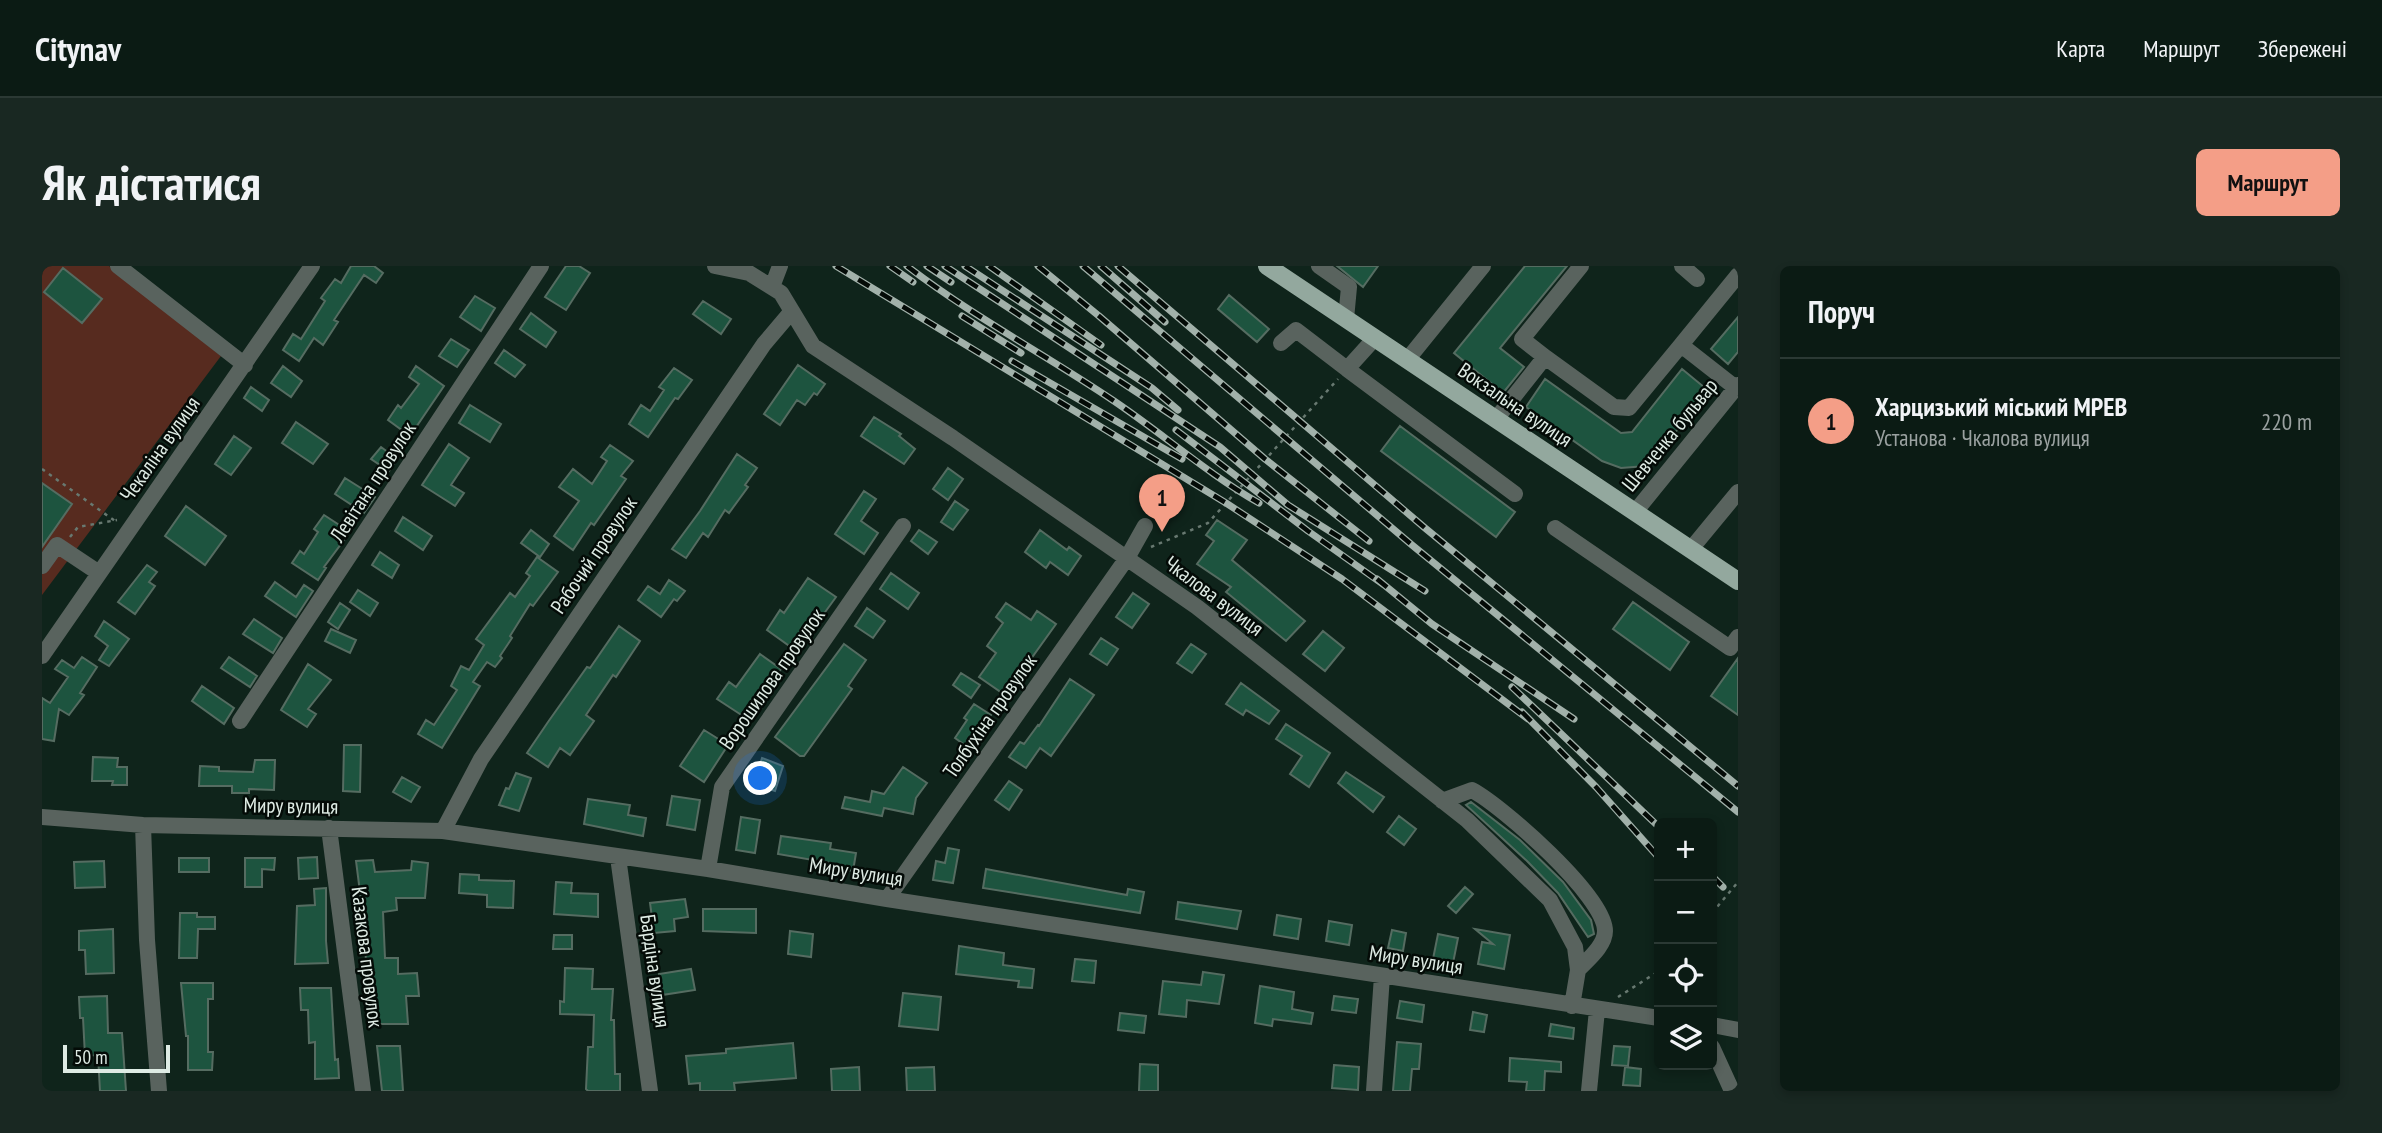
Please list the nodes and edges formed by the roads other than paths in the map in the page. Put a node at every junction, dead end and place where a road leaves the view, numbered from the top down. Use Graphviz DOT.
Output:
graph roads {
  1 [pos="118,266"];
  2 [pos="312,266"];
  3 [pos="541,266"];
  4 [pos="715,266"];
  5 [pos="780,266"];
  6 [pos="1267,266"];
  7 [pos="1319,266"];
  8 [pos="1483,266"];
  9 [pos="1581,266"];
  10 [pos="1682,266"];
  11 [pos="1738,275"];
  12 [pos="1698,279"];
  13 [pos="772,286"];
  14 [pos="792,311"];
  15 [pos="1346,319"];
  16 [pos="1375,338"];
  17 [pos="1281,343"];
  18 [pos="1681,345"];
  19 [pos="1545,358"];
  20 [pos="1407,360"];
  21 [pos="244,365"];
  22 [pos="1347,369"];
  23 [pos="1737,386"];
  24 [pos="1496,419"];
  25 [pos="1738,492"];
  26 [pos="1515,494"];
  27 [pos="1635,512"];
  28 [pos="903,526"];
  29 [pos="1145,526"];
  30 [pos="1555,528"];
  31 [pos="1691,549"];
  32 [pos="1127,558"];
  33 [pos="42,566"];
  34 [pos="99,573"];
  35 [pos="1738,581"];
  36 [pos="42,627"];
  37 [pos="52,640"];
  38 [pos="1735,646"];
  39 [pos="42,656"];
  40 [pos="240,721"];
  41 [pos="1442,801"];
  42 [pos="42,817"];
  43 [pos="143,825"];
  44 [pos="329,828"];
  45 [pos="443,831"];
  46 [pos="618,857"];
  47 [pos="708,869"];
  48 [pos="887,899"];
  49 [pos="1578,970"];
  50 [pos="1382,976"];
  51 [pos="1572,1006"];
  52 [pos="1597,1010"];
  53 [pos="1654,1017"];
  54 [pos="1717,1027"];
  55 [pos="1738,1030"];
  56 [pos="1717,1058"];
  57 [pos="159,1091"];
  58 [pos="363,1091"];
  59 [pos="650,1091"];
  60 [pos="1374,1091"];
  61 [pos="1589,1091"];
  62 [pos="1732,1091"];
  1 -- 21 [label="street"];
  2 -- 21 [label="street, Чекаліна вулиця"];
  3 -- 40 [label="street, Левітана провулок"];
  4 -- 13 [label="street, Чкалова вулиця"];
  5 -- 13 [label="street"];
  6 -- 15 [label="main road, Вокзальна вулиця"];
  7 -- 15 [label="street"];
  8 -- 20 [label="street"];
  9 -- 19 [label="street"];
  10 -- 12 [label="street"];
  11 -- 18 [label="street"];
  13 -- 14 [label="street, Чкалова вулиця"];
  14 -- 32 [label="street, Чкалова вулиця"];
  14 -- 45 [label="street, Рабочий провулок"];
  15 -- 16 [label="main road, Вокзальна вулиця"];
  16 -- 20 [label="main road, Вокзальна вулиця"];
  16 -- 22 [label="street"];
  17 -- 22 [label="street"];
  18 -- 19 [label="street"];
  18 -- 23 [label="street"];
  19 -- 24 [label="street"];
  20 -- 24 [label="main road, Вокзальна вулиця"];
  21 -- 34 [label="street, Чекаліна вулиця"];
  22 -- 26 [label="street"];
  23 -- 27 [label="street, Шевченка бульвар"];
  24 -- 27 [label="main road, Вокзальна вулиця"];
  25 -- 31 [label="street"];
  27 -- 31 [label="main road, Вокзальна вулиця"];
  28 -- 47 [label="street, Ворошилова провулок"];
  29 -- 32 [label="street, Толбухіна провулок"];
  30 -- 38 [label="street"];
  31 -- 35 [label="main road, Вокзальна вулиця"];
  32 -- 41 [label="street, Чкалова вулиця"];
  32 -- 48 [label="street, Толбухіна провулок"];
  33 -- 34 [label="street"];
  34 -- 37 [label="street, Чекаліна вулиця"];
  36 -- 37 [label="street"];
  37 -- 39 [label="street, Чекаліна вулиця"];
  41 -- 49 [label="street, Чкалова вулиця"];
  41 -- 49 [label="street"];
  42 -- 43 [label="street, Миру вулиця"];
  43 -- 44 [label="street, Миру вулиця"];
  43 -- 57 [label="street"];
  44 -- 45 [label="street, Миру вулиця"];
  44 -- 58 [label="street, Казакова провулок"];
  45 -- 46 [label="street, Миру вулиця"];
  46 -- 47 [label="street, Миру вулиця"];
  46 -- 59 [label="street, Бардіна вулиця"];
  47 -- 48 [label="street, Миру вулиця"];
  48 -- 50 [label="street, Миру вулиця"];
  49 -- 51 [label="street, Чкалова вулиця"];
  50 -- 51 [label="street, Миру вулиця"];
  50 -- 60 [label="street"];
  51 -- 52 [label="street, Миру вулиця"];
  52 -- 53 [label="street, Миру вулиця"];
  52 -- 61 [label="street"];
  54 -- 55 [label="street"];
  56 -- 62 [label="street"];
}
